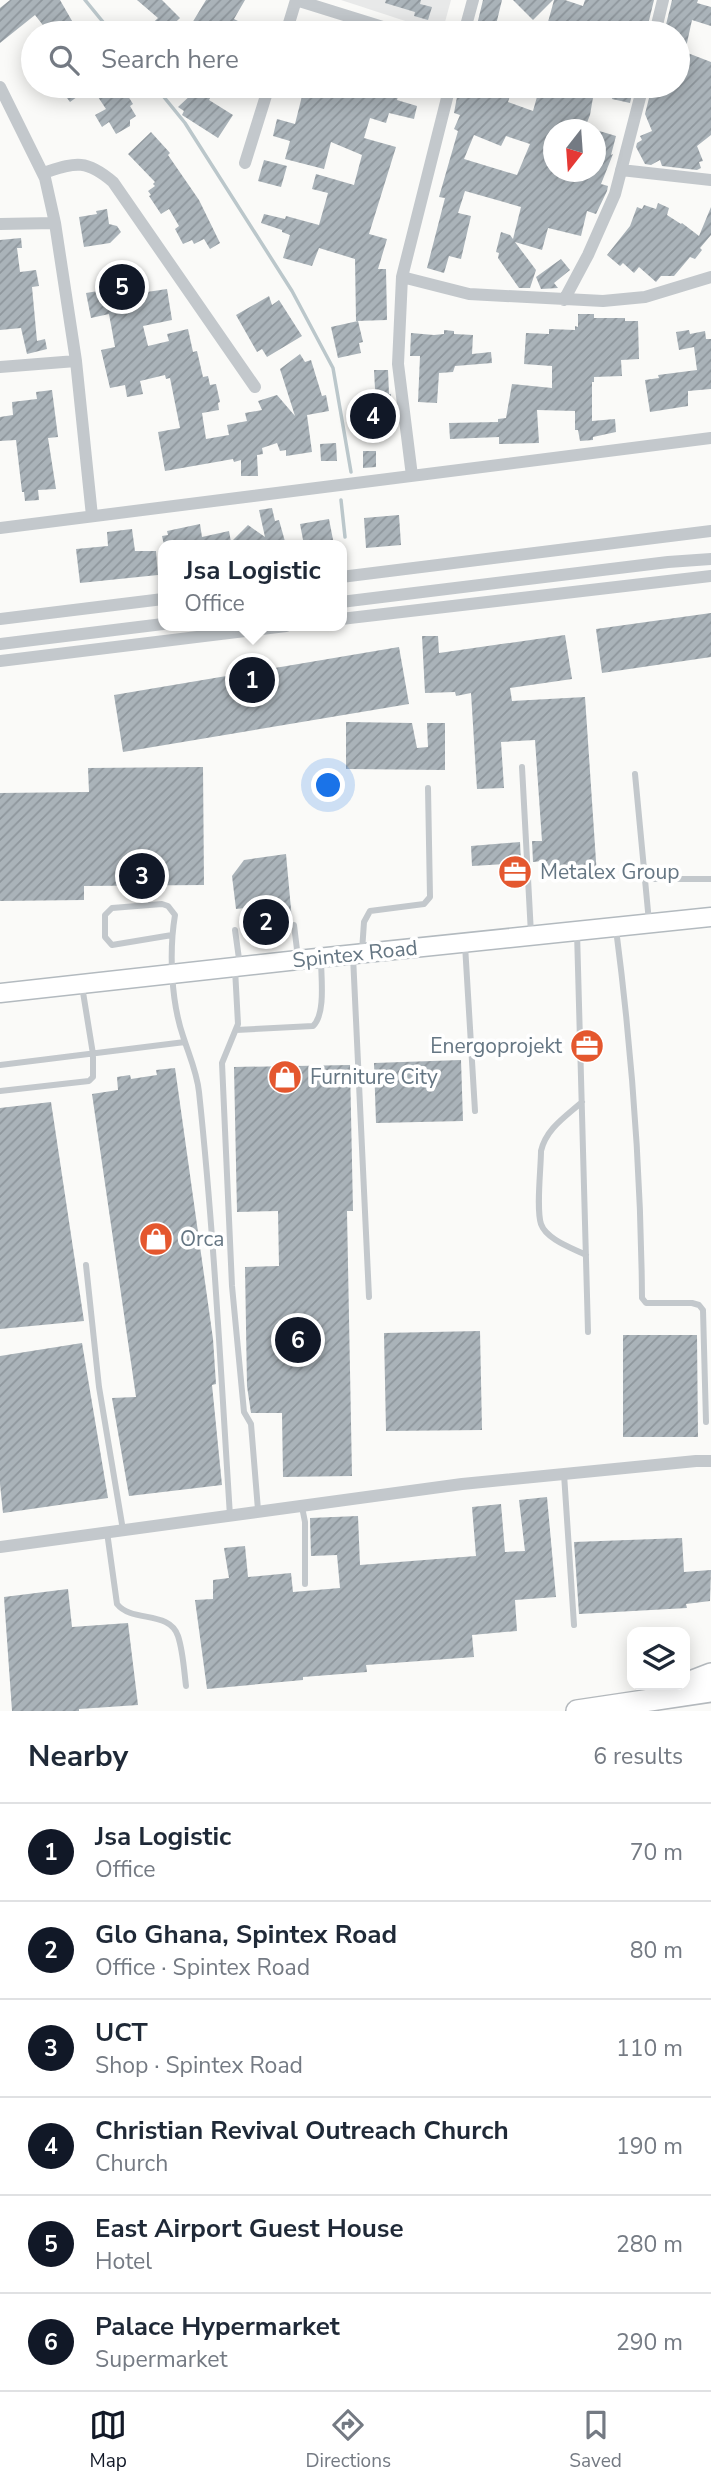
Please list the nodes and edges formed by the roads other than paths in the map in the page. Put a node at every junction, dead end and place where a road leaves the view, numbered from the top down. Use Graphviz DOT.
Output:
graph roads {
  1 [pos="296,0"];
  2 [pos="472,0"];
  3 [pos="663,0"];
  4 [pos="290,21"];
  5 [pos="363,21"];
  6 [pos="467,21"];
  7 [pos="658,21"];
  8 [pos="0,88"];
  9 [pos="265,98"];
  10 [pos="447,98"];
  11 [pos="640,98"];
  12 [pos="245,163"];
  13 [pos="621,170"];
  14 [pos="43,173"];
  15 [pos="711,180"];
  16 [pos="55,223"];
  17 [pos="0,225"];
  18 [pos="402,277"];
  19 [pos="711,277"];
  20 [pos="564,300"];
  21 [pos="76,361"];
  22 [pos="0,367"];
  23 [pos="255,387"];
  24 [pos="711,438"];
  25 [pos="412,476"];
  26 [pos="92,516"];
  27 [pos="0,528"];
  28 [pos="711,531"];
  29 [pos="711,559"];
  30 [pos="347,576"];
  31 [pos="711,576"];
  32 [pos="158,599"];
  33 [pos="347,601"];
  34 [pos="0,619"];
  35 [pos="347,619"];
  36 [pos="158,625"];
  37 [pos="245,631"];
  38 [pos="0,644"];
  39 [pos="0,661"];
  40 [pos="522,767"];
  41 [pos="635,774"];
  42 [pos="428,788"];
  43 [pos="711,878"];
  44 [pos="645,879"];
  45 [pos="711,917"];
  46 [pos="649,924"];
  47 [pos="294,925"];
  48 [pos="616,928"];
  49 [pos="235,930"];
  50 [pos="577,931"];
  51 [pos="172,934"];
  52 [pos="531,936"];
  53 [pos="465,943"];
  54 [pos="358,953"];
  55 [pos="321,957"];
  56 [pos="298,960"];
  57 [pos="237,966"];
  58 [pos="172,974"];
  59 [pos="81,984"];
  60 [pos="0,993"];
  61 [pos="236,1030"];
  62 [pos="185,1042"];
  63 [pos="93,1054"];
  64 [pos="0,1065"];
  65 [pos="0,1091"];
  66 [pos="582,1102"];
  67 [pos="475,1111"];
  68 [pos="586,1255"];
  69 [pos="86,1265"];
  70 [pos="369,1297"];
  71 [pos="588,1332"];
  72 [pos="706,1422"];
  73 [pos="711,1461"];
  74 [pos="564,1474"];
  75 [pos="301,1505"];
  76 [pos="258,1510"];
  77 [pos="230,1516"];
  78 [pos="123,1530"];
  79 [pos="107,1531"];
  80 [pos="0,1547"];
  81 [pos="305,1584"];
  82 [pos="574,1625"];
  83 [pos="711,1674"];
  84 [pos="690,1682"];
  85 [pos="186,1686"];
  86 [pos="669,1690"];
  87 [pos="711,1691"];
  88 [pos="638,1702"];
  89 [pos="577,1711"];
  1 -- 4 [label="street"];
  1 -- 5 [label="street"];
  2 -- 6 [label="street"];
  3 -- 7 [label="street"];
  8 -- 14 [label="street"];
  9 -- 12 [label="street"];
  10 -- 18 [label="street"];
  11 -- 13 [label="street"];
  13 -- 15 [label="street"];
  13 -- 20 [label="street"];
  14 -- 16 [label="street"];
  14 -- 23 [label="street"];
  16 -- 17 [label="street"];
  16 -- 21 [label="street"];
  18 -- 20 [label="street"];
  18 -- 25 [label="street"];
  19 -- 20 [label="street"];
  21 -- 22 [label="street"];
  21 -- 26 [label="street"];
  24 -- 25 [label="street"];
  25 -- 26 [label="street"];
  26 -- 27 [label="street"];
  28 -- 30 [label="street"];
  29 -- 33 [label="street"];
  31 -- 35 [label="street"];
  32 -- 34 [label="street"];
  36 -- 38 [label="street"];
  37 -- 39 [label="street"];
  40 -- 52 [label="lane"];
  41 -- 44 [label="lane"];
  42 -- 54 [label="lane"];
  43 -- 44 [label="lane"];
  44 -- 46 [label="lane"];
  45 -- 46 [label="main road, Spintex Road"];
  46 -- 48 [label="main road, Spintex Road"];
  47 -- 56 [label="lane"];
  48 -- 50 [label="main road, Spintex Road"];
  48 -- 72 [label="lane"];
  49 -- 57 [label="lane"];
  50 -- 52 [label="main road, Spintex Road"];
  50 -- 66 [label="lane"];
  51 -- 51 [label="lane"];
  51 -- 58 [label="lane"];
  52 -- 53 [label="main road, Spintex Road"];
  53 -- 54 [label="main road, Spintex Road"];
  53 -- 67 [label="lane"];
  54 -- 55 [label="main road, Spintex Road"];
  54 -- 70 [label="lane"];
  55 -- 56 [label="main road, Spintex Road"];
  55 -- 61 [label="lane"];
  56 -- 57 [label="main road, Spintex Road"];
  57 -- 58 [label="main road, Spintex Road"];
  57 -- 61 [label="lane"];
  58 -- 59 [label="main road, Spintex Road"];
  58 -- 62 [label="lane"];
  59 -- 60 [label="main road, Spintex Road"];
  59 -- 63 [label="lane"];
  61 -- 76 [label="lane"];
  62 -- 63 [label="lane"];
  62 -- 77 [label="lane"];
  63 -- 64 [label="lane"];
  63 -- 65 [label="lane"];
  66 -- 68 [label="lane"];
  66 -- 68 [label="lane"];
  68 -- 71 [label="lane"];
  69 -- 78 [label="lane"];
  73 -- 74 [label="street"];
  74 -- 75 [label="street"];
  74 -- 82 [label="lane"];
  75 -- 76 [label="street"];
  75 -- 81 [label="lane"];
  76 -- 77 [label="street"];
  77 -- 78 [label="street"];
  78 -- 79 [label="street"];
  79 -- 80 [label="street"];
  79 -- 85 [label="lane"];
  83 -- 84 [label="highway"];
  86 -- 88 [label="highway"];
  87 -- 88 [label="highway"];
  88 -- 89 [label="highway"];
}
